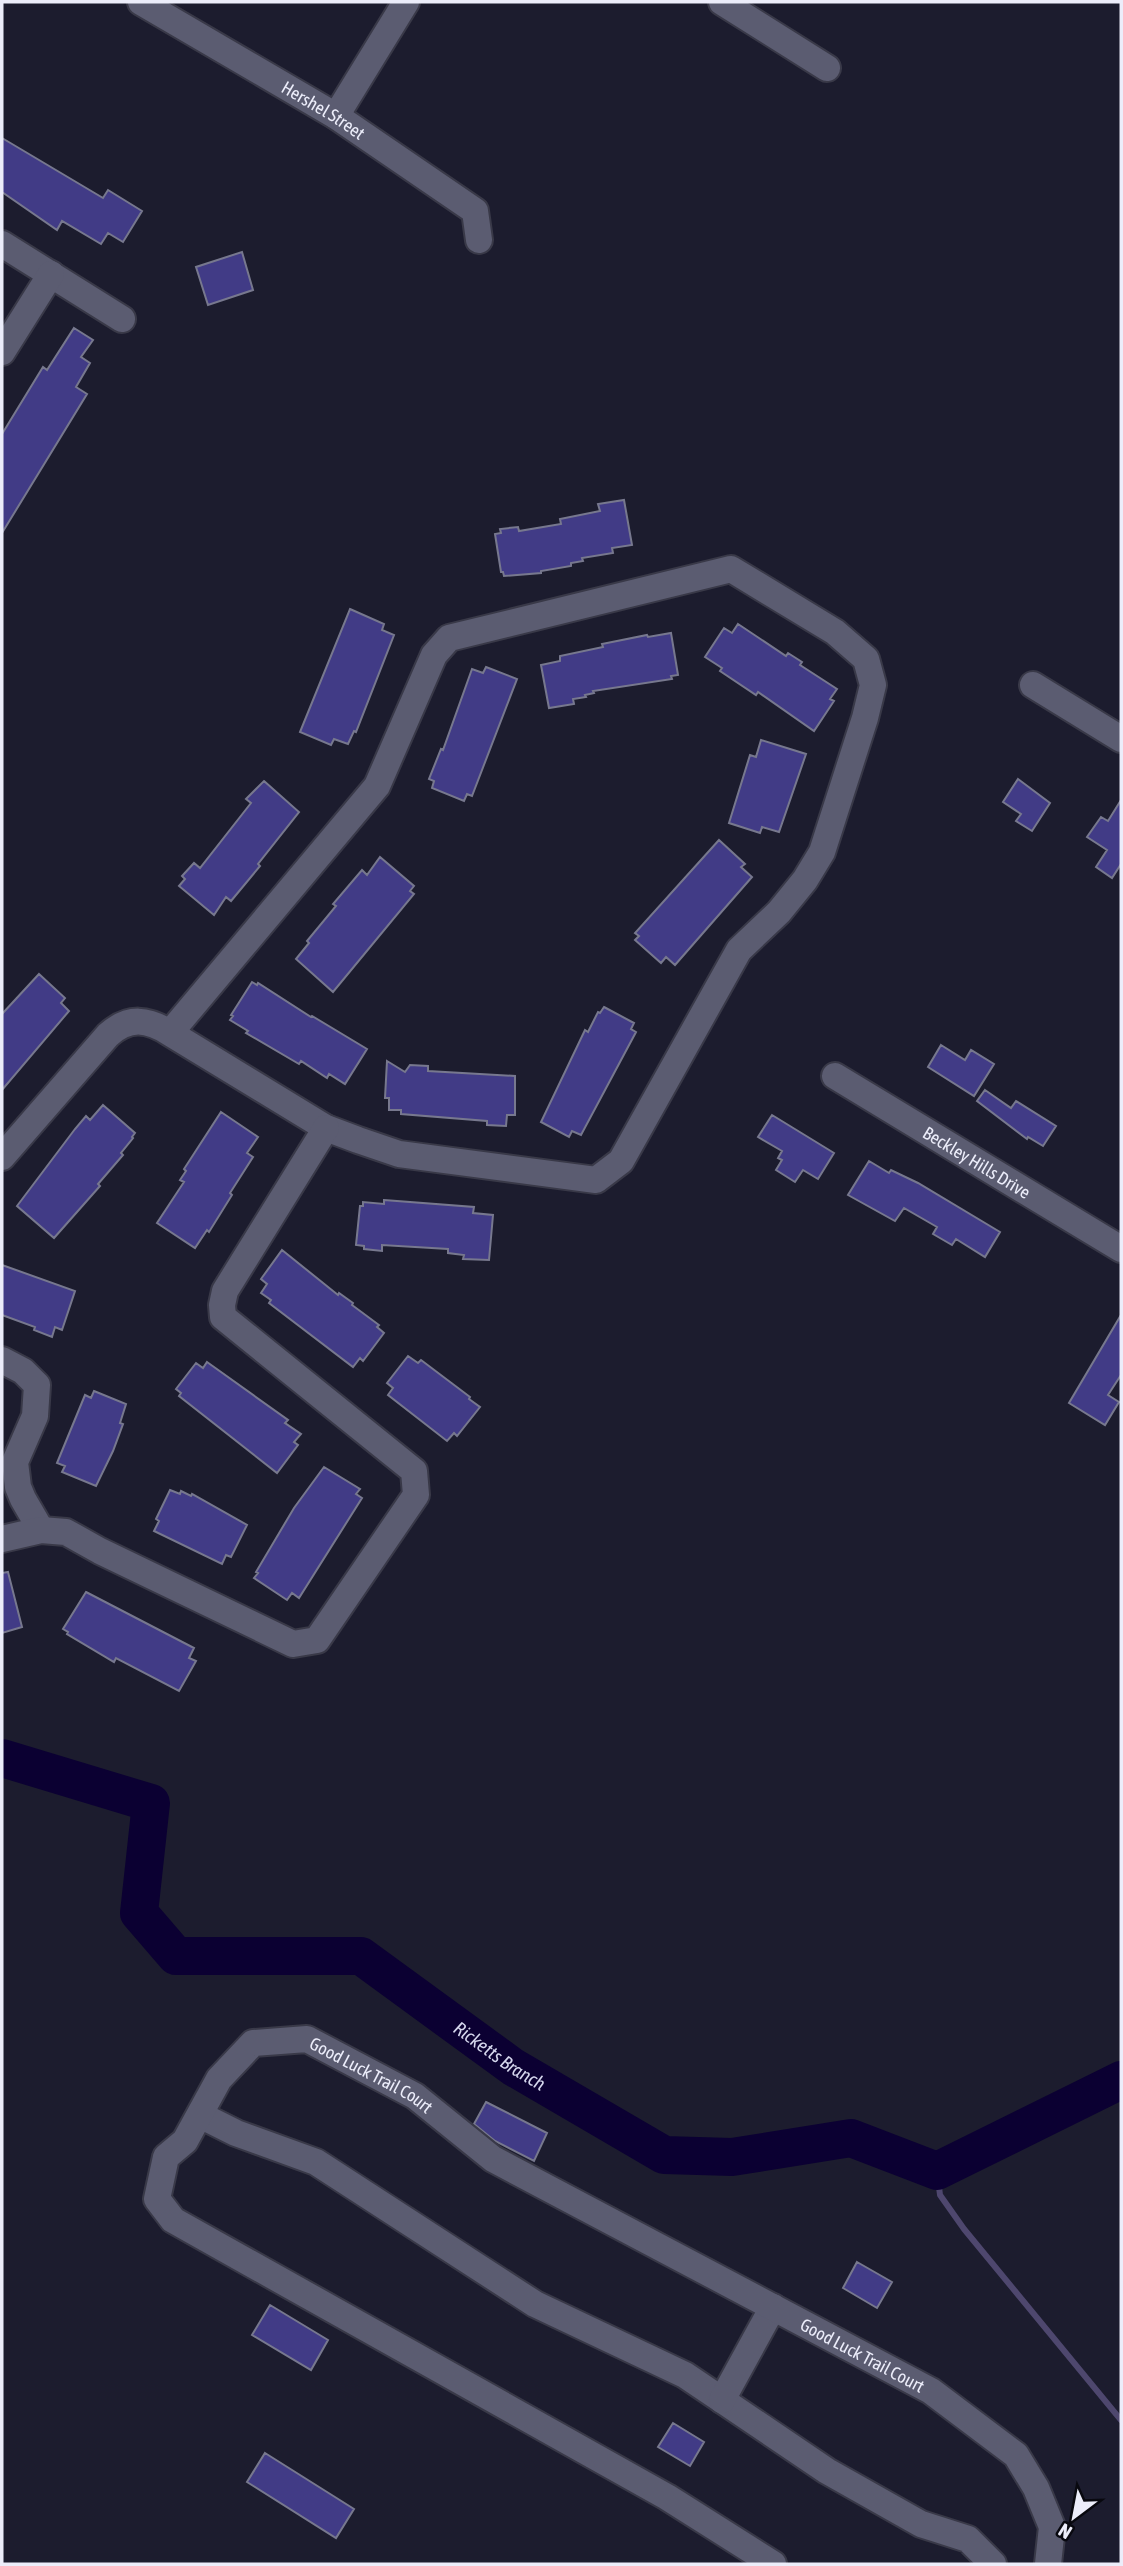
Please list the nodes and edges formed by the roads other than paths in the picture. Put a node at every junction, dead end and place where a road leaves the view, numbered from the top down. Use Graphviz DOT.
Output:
graph roads {
  1 [pos="141,2"];
  2 [pos="406,2"];
  3 [pos="722,2"];
  4 [pos="827,68"];
  5 [pos="336,116"];
  6 [pos="479,240"];
  7 [pos="2,244"];
  8 [pos="51,274"];
  9 [pos="122,319"];
  10 [pos="2,352"];
  11 [pos="1033,685"];
  12 [pos="1121,739"];
  13 [pos="170,1033"];
  14 [pos="835,1076"];
  15 [pos="326,1128"];
  16 [pos="2,1157"];
  17 [pos="1121,1249"];
  18 [pos="2,1360"];
  19 [pos="41,1530"];
  20 [pos="2,1539"];
  21 [pos="200,2115"];
  22 [pos="773,2307"];
  23 [pos="722,2400"];
  24 [pos="774,2564"];
  25 [pos="993,2564"];
  26 [pos="1048,2564"];
  1 -- 5 [label="street, Hershel Street"];
  2 -- 5 [label="street"];
  3 -- 4 [label="street"];
  5 -- 6 [label="street, Hershel Street"];
  7 -- 8 [label="street"];
  8 -- 9 [label="street"];
  8 -- 10 [label="street"];
  11 -- 12 [label="street"];
  13 -- 15 [label="street"];
  13 -- 15 [label="street"];
  13 -- 16 [label="street"];
  14 -- 17 [label="street, Beckley Hills Drive"];
  15 -- 19 [label="street"];
  18 -- 19 [label="street"];
  19 -- 20 [label="street"];
  21 -- 22 [label="street, Good Luck Trail Court"];
  21 -- 23 [label="street"];
  21 -- 24 [label="street, Good Luck Trail Court"];
  22 -- 23 [label="street"];
  22 -- 26 [label="street, Good Luck Trail Court"];
  23 -- 25 [label="street"];
}
